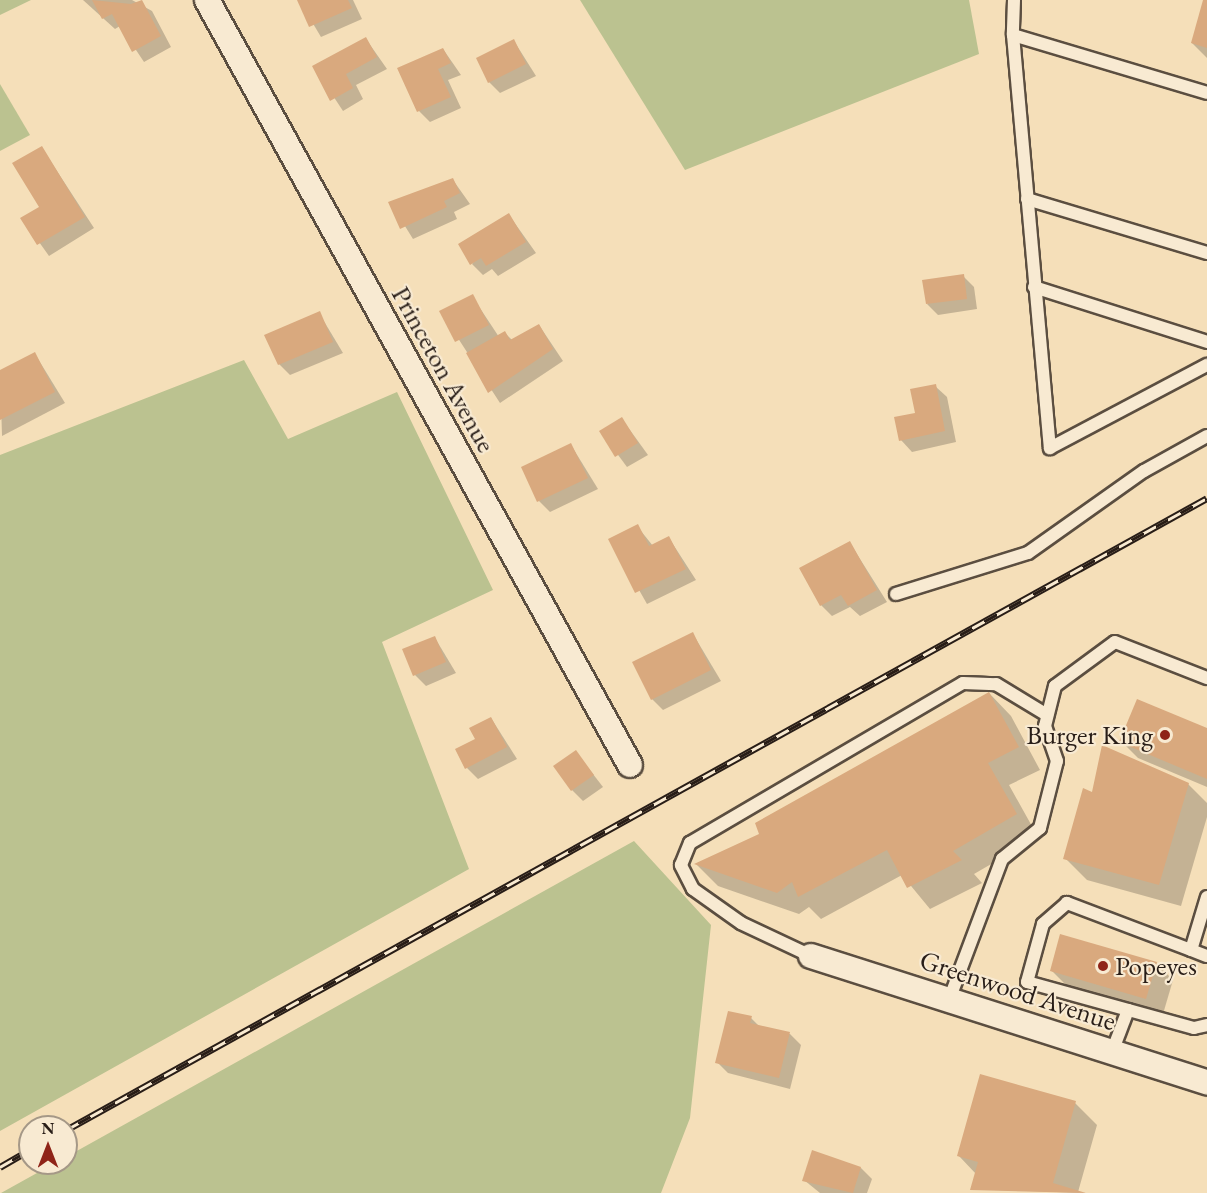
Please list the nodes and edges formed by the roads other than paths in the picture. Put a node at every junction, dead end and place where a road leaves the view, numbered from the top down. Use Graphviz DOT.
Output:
graph roads {
  1 [pos="207,0"];
  2 [pos="1014,0"];
  3 [pos="1013,35"];
  4 [pos="1207,93"];
  5 [pos="1027,199"];
  6 [pos="1207,253"];
  7 [pos="1034,287"];
  8 [pos="1207,342"];
  9 [pos="1207,365"];
  10 [pos="1207,436"];
  11 [pos="896,594"];
  12 [pos="1207,678"];
  13 [pos="1047,715"];
  14 [pos="630,765"];
  15 [pos="1207,897"];
  16 [pos="1191,950"];
  17 [pos="811,956"];
  18 [pos="1207,956"];
  19 [pos="949,1000"];
  20 [pos="1128,1010"];
  21 [pos="1207,1025"];
  22 [pos="1112,1052"];
  23 [pos="1207,1082"];
  1 -- 14 [label="street, Princeton Avenue"];
  2 -- 3 [label="lane"];
  3 -- 4 [label="lane"];
  3 -- 5 [label="lane"];
  5 -- 6 [label="lane"];
  5 -- 7 [label="lane"];
  7 -- 8 [label="lane"];
  7 -- 9 [label="lane"];
  10 -- 11 [label="lane"];
  12 -- 13 [label="lane"];
  13 -- 17 [label="lane"];
  13 -- 19 [label="lane"];
  15 -- 16 [label="lane"];
  16 -- 18 [label="lane"];
  16 -- 20 [label="lane"];
  17 -- 19 [label="street, Greenwood Avenue"];
  19 -- 22 [label="street, Greenwood Avenue"];
  20 -- 21 [label="lane"];
  20 -- 22 [label="lane"];
  22 -- 23 [label="street, Greenwood Avenue"];
}
